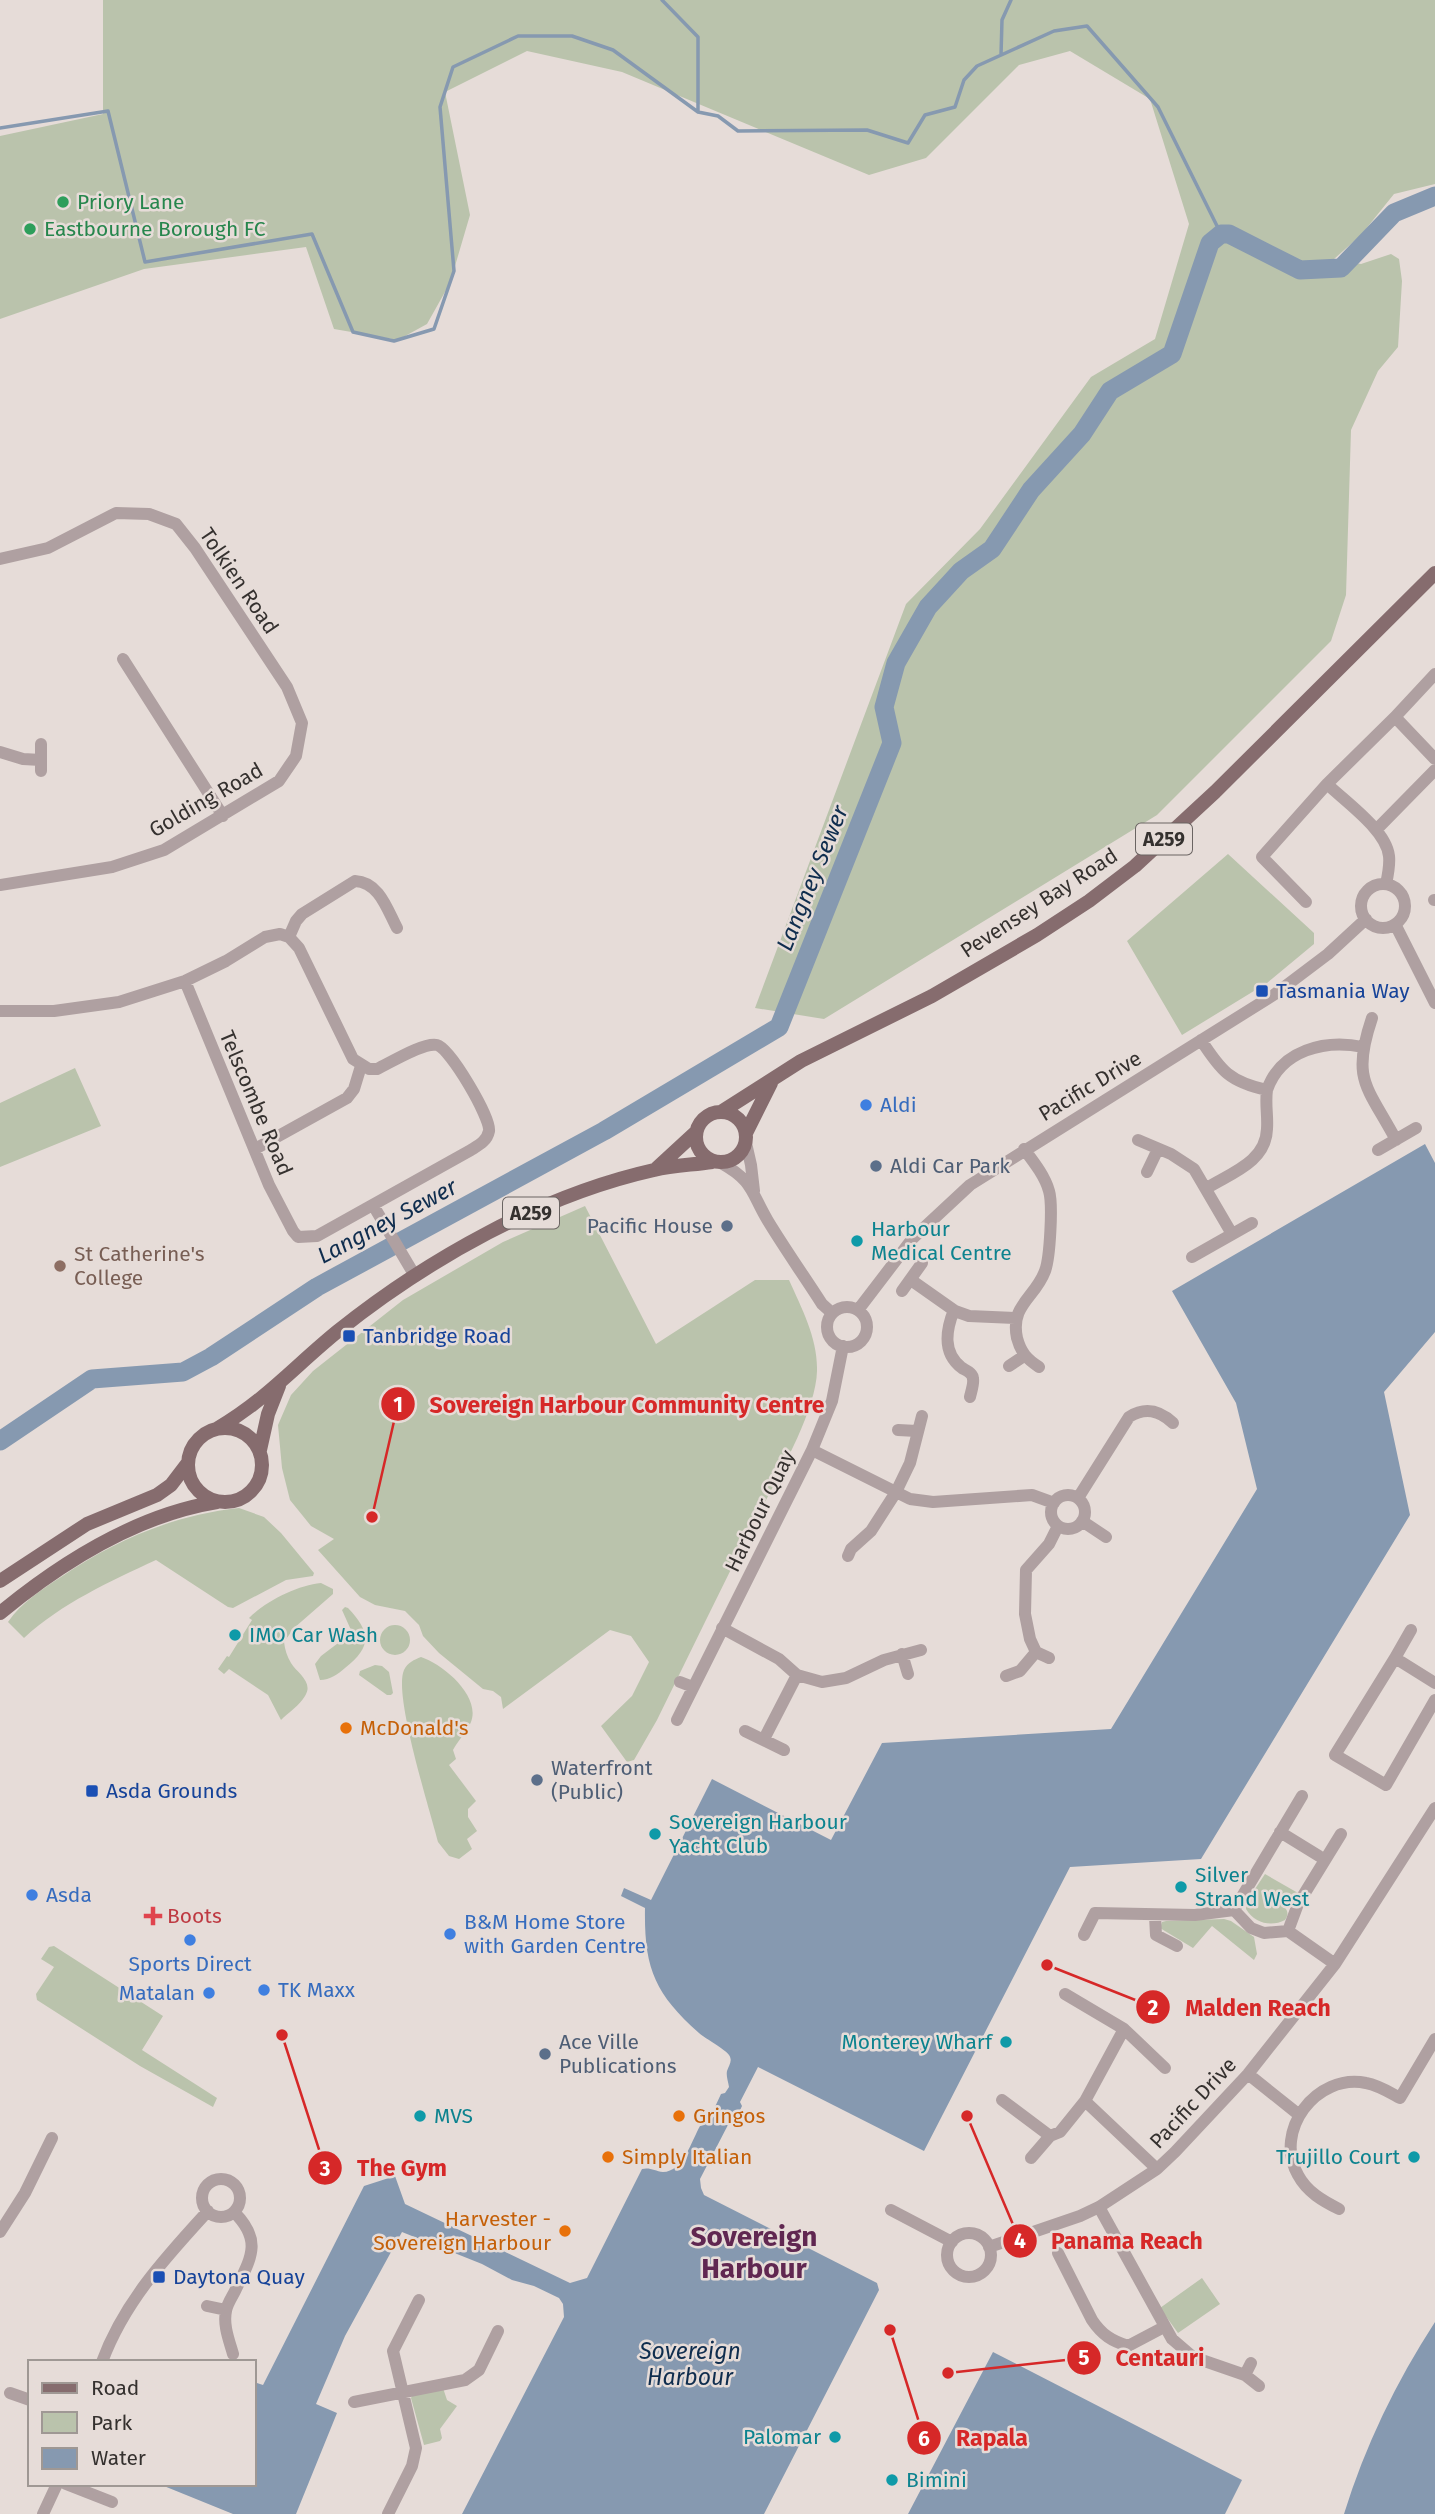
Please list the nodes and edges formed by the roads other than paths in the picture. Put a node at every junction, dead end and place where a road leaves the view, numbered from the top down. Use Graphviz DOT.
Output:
graph roads {
  1 [pos="0,559"];
  2 [pos="1435,573"];
  3 [pos="123,659"];
  4 [pos="1435,674"];
  5 [pos="1395,717"];
  6 [pos="41,744"];
  7 [pos="0,752"];
  8 [pos="296,756"];
  9 [pos="1435,759"];
  10 [pos="1435,770"];
  11 [pos="1327,784"];
  12 [pos="223,816"];
  13 [pos="1376,830"];
  14 [pos="1386,884"];
  15 [pos="0,886"];
  16 [pos="1306,902"];
  17 [pos="1366,919"];
  18 [pos="1395,924"];
  19 [pos="397,928"];
  20 [pos="289,936"];
  21 [pos="185,981"];
  22 [pos="1435,1003"];
  23 [pos="0,1011"];
  24 [pos="1372,1018"];
  25 [pos="1201,1040"];
  26 [pos="1363,1046"];
  27 [pos="361,1066"];
  28 [pos="771,1082"];
  29 [pos="1267,1090"];
  30 [pos="720,1112"];
  31 [pos="1416,1128"];
  32 [pos="695,1133"];
  33 [pos="746,1138"];
  34 [pos="1138,1140"];
  35 [pos="1396,1140"];
  36 [pos="255,1149"];
  37 [pos="1024,1149"];
  38 [pos="1158,1149"];
  39 [pos="1378,1150"];
  40 [pos="717,1162"];
  41 [pos="656,1169"];
  42 [pos="1147,1172"];
  43 [pos="1207,1188"];
  44 [pos="754,1191"];
  45 [pos="373,1205"];
  46 [pos="1252,1223"];
  47 [pos="1232,1234"];
  48 [pos="1192,1257"];
  49 [pos="922,1263"];
  50 [pos="415,1276"];
  51 [pos="911,1280"];
  52 [pos="902,1291"];
  53 [pos="858,1310"];
  54 [pos="954,1310"];
  55 [pos="832,1313"];
  56 [pos="1015,1318"];
  57 [pos="843,1346"];
  58 [pos="1024,1356"];
  59 [pos="1009,1366"];
  60 [pos="1039,1367"];
  61 [pos="280,1385"];
  62 [pos="970,1396"];
  63 [pos="922,1416"];
  64 [pos="1172,1423"];
  65 [pos="219,1428"];
  66 [pos="898,1430"];
  67 [pos="916,1431"];
  68 [pos="260,1450"];
  69 [pos="812,1450"];
  70 [pos="187,1464"];
  71 [pos="896,1492"];
  72 [pos="1078,1498"];
  73 [pos="217,1502"];
  74 [pos="1054,1503"];
  75 [pos="1082,1521"];
  76 [pos="1058,1526"];
  77 [pos="848,1533"];
  78 [pos="1106,1536"];
  79 [pos="858,1544"];
  80 [pos="848,1556"];
  81 [pos="0,1581"];
  82 [pos="0,1613"];
  83 [pos="722,1628"];
  84 [pos="1411,1630"];
  85 [pos="921,1650"];
  86 [pos="1036,1651"];
  87 [pos="902,1654"];
  88 [pos="1049,1658"];
  89 [pos="1395,1658"];
  90 [pos="908,1674"];
  91 [pos="797,1675"];
  92 [pos="1006,1676"];
  93 [pos="680,1682"];
  94 [pos="1435,1684"];
  95 [pos="693,1687"];
  96 [pos="1435,1700"];
  97 [pos="1432,1714"];
  98 [pos="677,1720"];
  99 [pos="745,1731"];
  100 [pos="764,1739"];
  101 [pos="784,1750"];
  102 [pos="1302,1796"];
  103 [pos="1435,1808"];
  104 [pos="1280,1832"];
  105 [pos="1341,1834"];
  106 [pos="1319,1856"];
  107 [pos="1234,1910"];
  108 [pos="1155,1916"];
  109 [pos="1288,1931"];
  110 [pos="1084,1935"];
  111 [pos="1177,1946"];
  112 [pos="1335,1964"];
  113 [pos="1065,1994"];
  114 [pos="1124,2029"];
  115 [pos="1435,2039"];
  116 [pos="1165,2068"];
  117 [pos="1248,2074"];
  118 [pos="1002,2100"];
  119 [pos="1085,2101"];
  120 [pos="1298,2114"];
  121 [pos="1050,2136"];
  122 [pos="52,2138"];
  123 [pos="1031,2158"];
  124 [pos="1157,2169"];
  125 [pos="1099,2207"];
  126 [pos="1339,2209"];
  127 [pos="891,2210"];
  128 [pos="208,2211"];
  129 [pos="234,2212"];
  130 [pos="0,2232"];
  131 [pos="951,2242"];
  132 [pos="989,2247"];
  133 [pos="1058,2253"];
  134 [pos="419,2300"];
  135 [pos="207,2306"];
  136 [pos="226,2310"];
  137 [pos="1164,2327"];
  138 [pos="498,2331"];
  139 [pos="233,2354"];
  140 [pos="103,2360"];
  141 [pos="1259,2386"];
  142 [pos="10,2393"];
  143 [pos="402,2394"];
  144 [pos="28,2399"];
  145 [pos="354,2402"];
  146 [pos="56,2486"];
  147 [pos="78,2486"];
  148 [pos="101,2490"];
  149 [pos="112,2502"];
  150 [pos="43,2514"];
  151 [pos="388,2514"];
  1 -- 8 [label="street, Tolkien Road"];
  2 -- 28 [label="main road, Pevensey Bay Road / A259"];
  3 -- 12 [label="street"];
  4 -- 5 [label="street"];
  5 -- 9 [label="street"];
  5 -- 11 [label="street"];
  6 -- 7 [label="street"];
  8 -- 12 [label="street, Golding Road"];
  10 -- 13 [label="street"];
  11 -- 13 [label="street"];
  11 -- 16 [label="street"];
  12 -- 15 [label="street, Golding Road"];
  13 -- 14 [label="street"];
  14 -- 17 [label="street"];
  14 -- 18 [label="street"];
  17 -- 18 [label="street"];
  17 -- 25 [label="street, Pacific Drive"];
  18 -- 22 [label="street"];
  19 -- 20 [label="street"];
  20 -- 21 [label="street"];
  20 -- 27 [label="street"];
  21 -- 23 [label="street"];
  21 -- 36 [label="street, Telscombe Road"];
  24 -- 26 [label="street"];
  25 -- 29 [label="street"];
  25 -- 37 [label="street, Pacific Drive"];
  26 -- 29 [label="street"];
  26 -- 35 [label="street"];
  27 -- 36 [label="street"];
  27 -- 45 [label="street"];
  28 -- 30 [label="main road, Pevensey Bay Road / A259"];
  28 -- 33 [label="main road, Pevensey Bay Road / A259"];
  29 -- 43 [label="street"];
  30 -- 32 [label="main road"];
  30 -- 33 [label="main road"];
  31 -- 35 [label="street"];
  32 -- 40 [label="main road"];
  32 -- 41 [label="main road, A259"];
  33 -- 40 [label="main road"];
  33 -- 44 [label="street"];
  34 -- 38 [label="street"];
  35 -- 39 [label="street"];
  36 -- 45 [label="street, Telscombe Road"];
  37 -- 53 [label="street, Pacific Drive"];
  37 -- 56 [label="street"];
  38 -- 42 [label="street"];
  38 -- 43 [label="street"];
  40 -- 41 [label="main road, A259"];
  40 -- 44 [label="street"];
  41 -- 50 [label="main road, A259"];
  43 -- 47 [label="street"];
  44 -- 55 [label="street"];
  45 -- 50 [label="street"];
  46 -- 47 [label="street"];
  47 -- 48 [label="street"];
  49 -- 51 [label="street"];
  50 -- 61 [label="main road, A259"];
  51 -- 52 [label="street"];
  51 -- 54 [label="street"];
  53 -- 55 [label="street"];
  53 -- 57 [label="street"];
  54 -- 56 [label="street"];
  54 -- 62 [label="street"];
  55 -- 57 [label="street"];
  56 -- 58 [label="street"];
  57 -- 69 [label="street, Harbour Quay"];
  58 -- 59 [label="street"];
  58 -- 60 [label="street"];
  61 -- 65 [label="main road, A259"];
  61 -- 68 [label="main road, A259"];
  63 -- 67 [label="street"];
  64 -- 72 [label="street"];
  65 -- 68 [label="main road"];
  65 -- 70 [label="main road"];
  66 -- 67 [label="street"];
  67 -- 71 [label="street"];
  68 -- 73 [label="main road"];
  69 -- 71 [label="street"];
  69 -- 83 [label="street, Harbour Quay"];
  70 -- 73 [label="main road"];
  70 -- 81 [label="main road"];
  71 -- 74 [label="street"];
  71 -- 79 [label="street"];
  72 -- 74 [label="street"];
  72 -- 75 [label="street"];
  73 -- 82 [label="main road"];
  74 -- 76 [label="street"];
  75 -- 76 [label="street"];
  75 -- 78 [label="street"];
  76 -- 86 [label="street"];
  77 -- 79 [label="street"];
  79 -- 80 [label="street"];
  83 -- 91 [label="street"];
  83 -- 95 [label="street, Harbour Quay"];
  84 -- 89 [label="street"];
  85 -- 87 [label="street"];
  86 -- 88 [label="street"];
  86 -- 92 [label="street"];
  87 -- 90 [label="street"];
  87 -- 91 [label="street"];
  89 -- 94 [label="street"];
  89 -- 97 [label="street"];
  91 -- 100 [label="street"];
  93 -- 95 [label="street"];
  95 -- 98 [label="street, Harbour Quay"];
  96 -- 97 [label="street"];
  99 -- 100 [label="street"];
  100 -- 101 [label="street"];
  102 -- 104 [label="street"];
  103 -- 112 [label="street, Pacific Drive"];
  104 -- 106 [label="street"];
  104 -- 107 [label="street"];
  105 -- 109 [label="street"];
  107 -- 108 [label="street"];
  107 -- 109 [label="street"];
  108 -- 110 [label="street"];
  108 -- 111 [label="street"];
  109 -- 112 [label="street"];
  112 -- 117 [label="street, Pacific Drive"];
  113 -- 114 [label="street"];
  114 -- 116 [label="street"];
  114 -- 119 [label="street"];
  115 -- 120 [label="street"];
  117 -- 120 [label="street"];
  117 -- 124 [label="street, Pacific Drive"];
  118 -- 121 [label="street"];
  119 -- 121 [label="street"];
  119 -- 124 [label="street"];
  120 -- 126 [label="street"];
  121 -- 123 [label="street"];
  122 -- 130 [label="street"];
  124 -- 125 [label="street, Pacific Drive"];
  125 -- 132 [label="street, Pacific Drive"];
  125 -- 137 [label="street"];
  127 -- 131 [label="street"];
  128 -- 129 [label="street"];
  128 -- 129 [label="street"];
  128 -- 140 [label="street"];
  129 -- 136 [label="street"];
  131 -- 132 [label="street"];
  131 -- 132 [label="street"];
  133 -- 137 [label="street"];
  134 -- 143 [label="street"];
  135 -- 136 [label="street"];
  136 -- 139 [label="street"];
  137 -- 141 [label="street"];
  138 -- 143 [label="street"];
  142 -- 144 [label="street"];
  143 -- 145 [label="street"];
  143 -- 151 [label="street"];
  146 -- 150 [label="street"];
  147 -- 148 [label="street"];
  148 -- 149 [label="street"];
}
